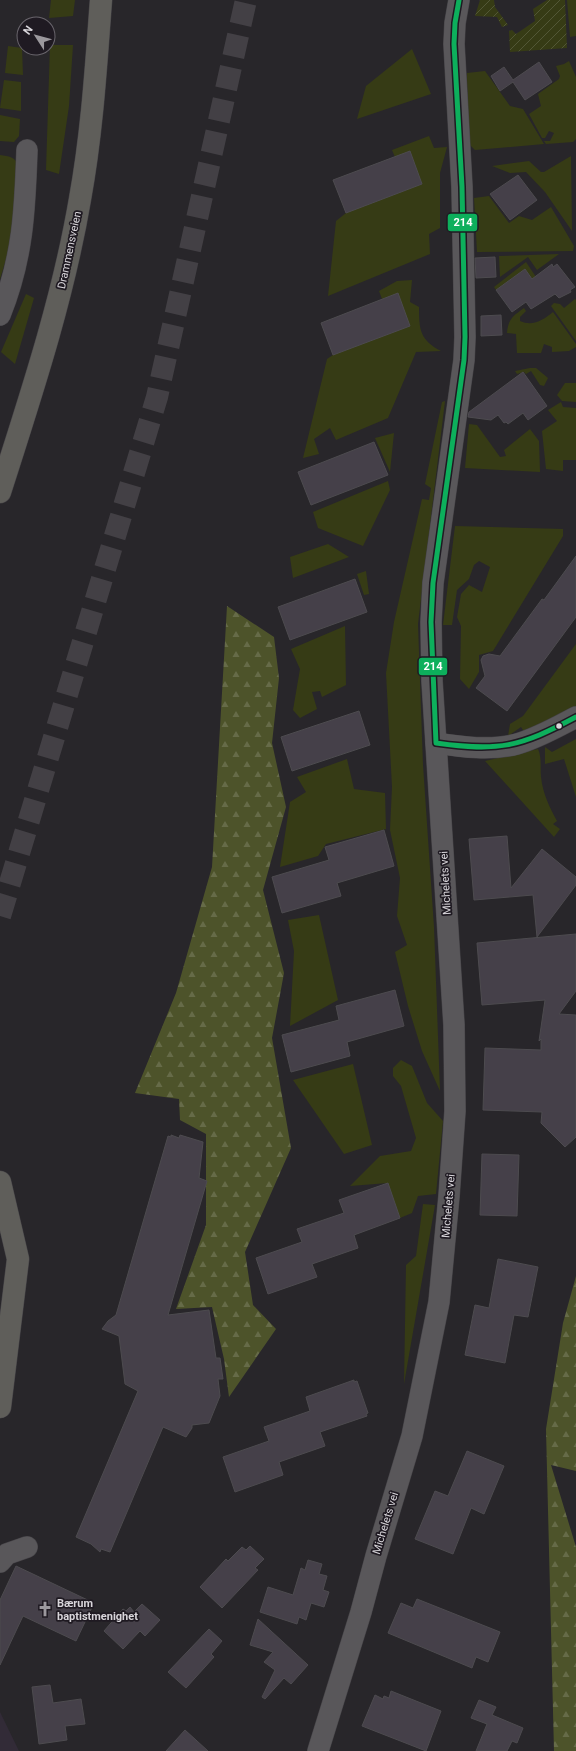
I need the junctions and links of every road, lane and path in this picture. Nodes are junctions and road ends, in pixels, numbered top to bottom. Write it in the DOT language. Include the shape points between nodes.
graph roads {
  1 [pos="101,0"];
  2 [pos="459,0"];
  3 [pos="27,150"];
  4 [pos="0,314"];
  5 [pos="0,492"];
  6 [pos="576,717"];
  7 [pos="436,744"];
  8 [pos="0,1182"];
  9 [pos="0,1407"];
  10 [pos="27,1547"];
  11 [pos="0,1562"];
  12 [pos="318,1751"];
  1 -- 5 [label="highway, Drammensveien" via="90,135 72,242 50,335"];
  2 -- 7 [label="street, Michelets vei" via="454,44 462,187 465,337 433,583 431,622"];
  3 -- 4 [label="street" via="21,247 9,292"];
  6 -- 7 [label="street" via="539,736 515,744 463,747"];
  7 -- 12 [label="street, Michelets vei" via="454,1021 455,1096 439,1302 412,1436"];
  8 -- 9 [label="highway" via="18,1259"];
  10 -- 11 [label="street" via="7,1554"];
}
